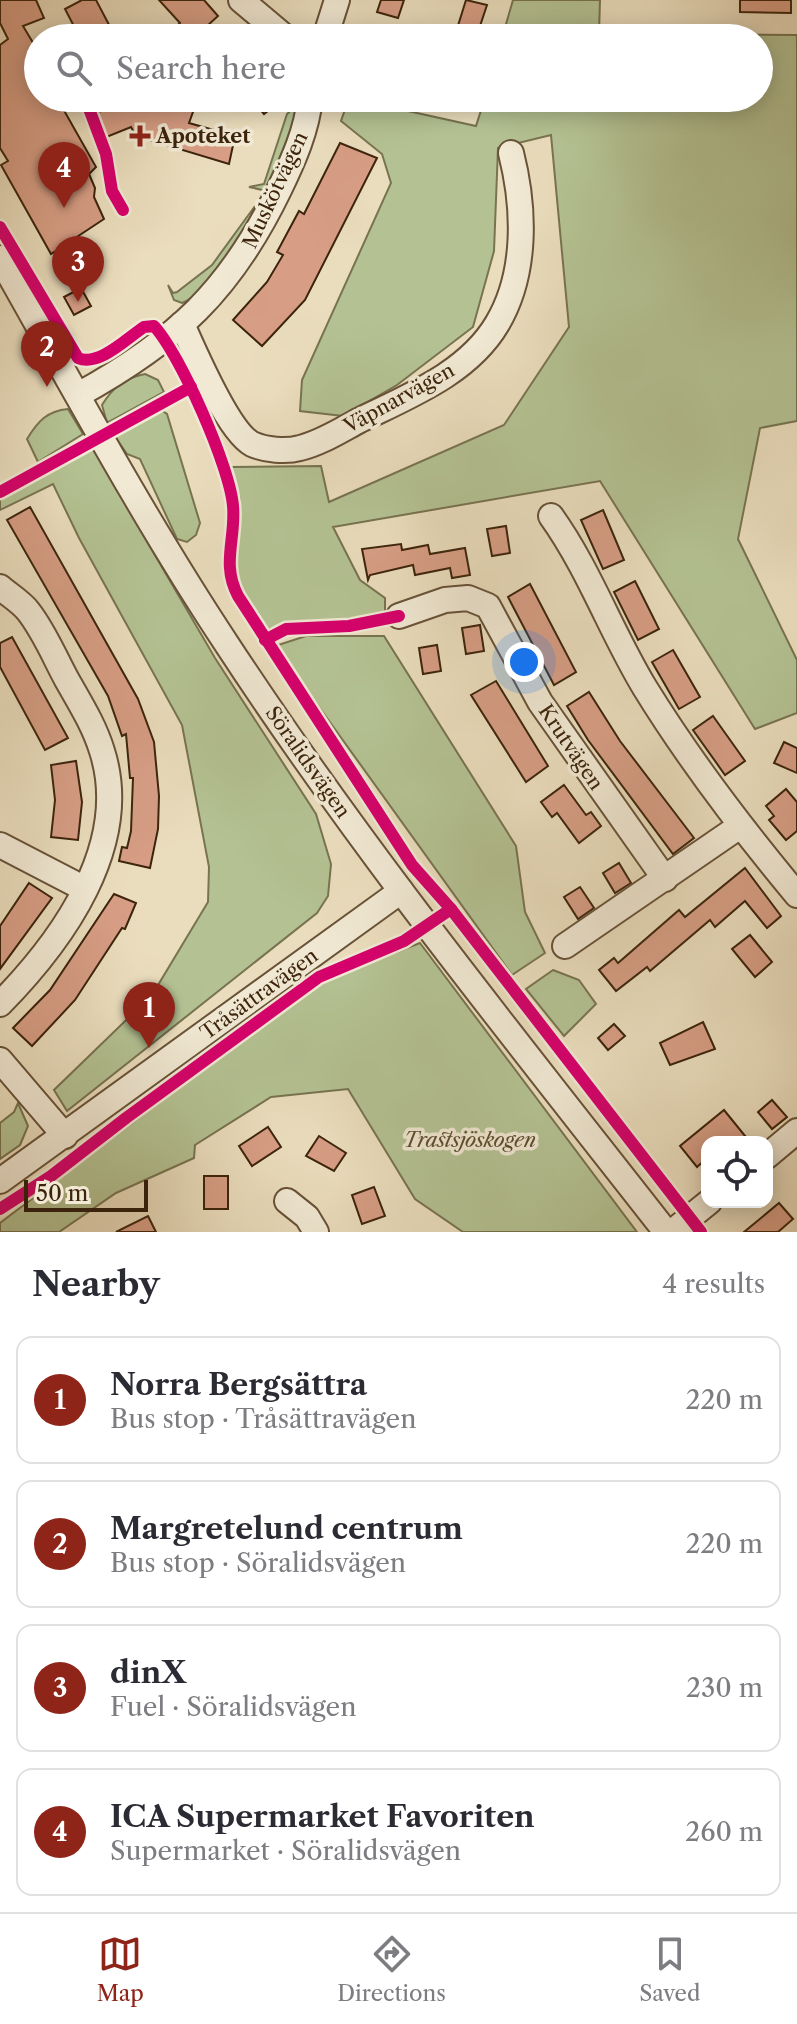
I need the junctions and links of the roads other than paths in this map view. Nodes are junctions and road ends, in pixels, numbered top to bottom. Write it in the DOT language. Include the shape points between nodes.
graph roads {
  1 [pos="241,0"];
  2 [pos="337,0"];
  3 [pos="269,24"];
  4 [pos="329,24"];
  5 [pos="306,112"];
  6 [pos="511,153"];
  7 [pos="3,270"];
  8 [pos="182,324"];
  9 [pos="78,395"];
  10 [pos="551,516"];
  11 [pos="0,587"];
  12 [pos="399,616"];
  13 [pos="740,826"];
  14 [pos="0,845"];
  15 [pos="665,879"];
  16 [pos="793,883"];
  17 [pos="83,888"];
  18 [pos="401,891"];
  19 [pos="565,946"];
  20 [pos="0,1004"];
  21 [pos="0,1060"];
  22 [pos="797,1131"];
  23 [pos="65,1136"];
  24 [pos="773,1151"];
  25 [pos="0,1181"];
  26 [pos="287,1201"];
  27 [pos="701,1208"];
  28 [pos="316,1232"];
  29 [pos="669,1232"];
  1 -- 3 [label="street"];
  2 -- 4 [label="street"];
  5 -- 8 [label="street, Muskötvägen" via="296,151 263,225 231,275"];
  6 -- 8 [label="street, Väpnarvägen" via="521,200 521,240 505,308 478,349 403,399 297,449 253,444 240,435"];
  7 -- 9 [label="street, Söralidsvägen"];
  8 -- 9 [label="street, Muskötvägen" via="139,359"];
  9 -- 18 [label="street, Söralidsvägen" via="225,642"];
  10 -- 13 [label="street" via="645,689"];
  11 -- 17 [label="street" via="28,611 102,752 108,785 106,823 98,858"];
  12 -- 15 [label="street, Krutvägen" via="445,600 468,598 488,606 555,724"];
  13 -- 15 [label="street"];
  13 -- 16 [label="street"];
  14 -- 17 [label="street"];
  15 -- 19 [label="street"];
  17 -- 20 [label="street" via="54,941"];
  18 -- 23 [label="street, Tråsättravägen"];
  18 -- 29 [label="street, Söralidsvägen"];
  21 -- 23 [label="street"];
  22 -- 24 [label="street"];
  23 -- 25 [label="street, Tråsättravägen"];
  26 -- 28 [label="street"];
  27 -- 29 [label="street"];
}
